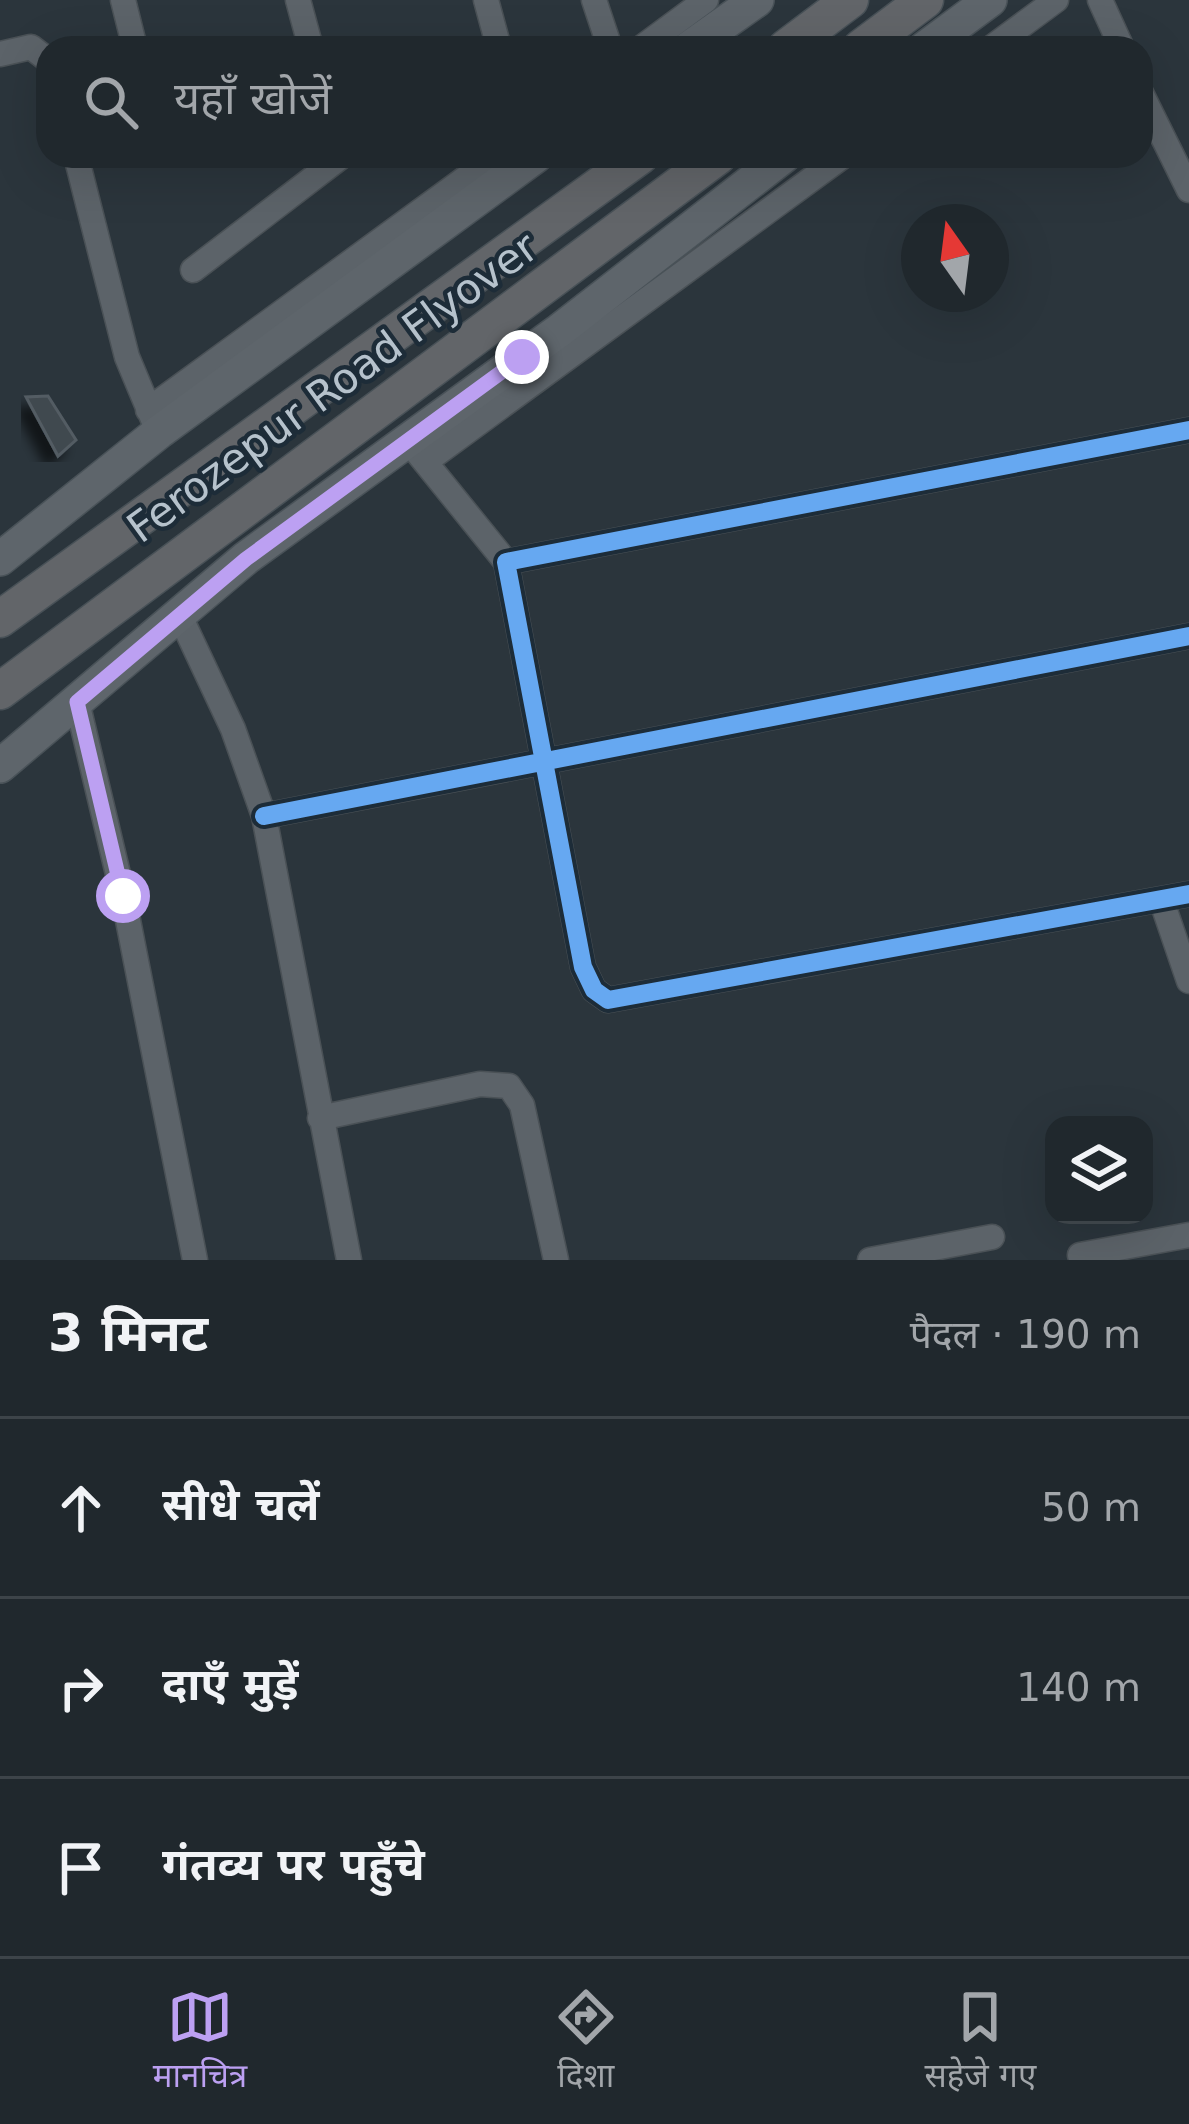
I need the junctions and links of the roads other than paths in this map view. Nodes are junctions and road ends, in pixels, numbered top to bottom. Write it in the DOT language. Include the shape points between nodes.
graph roads {
  1 [pos="123,0"];
  2 [pos="298,0"];
  3 [pos="486,0"];
  4 [pos="594,0"];
  5 [pos="706,0"];
  6 [pos="757,0"];
  7 [pos="850,0"];
  8 [pos="925,0"];
  9 [pos="990,0"];
  10 [pos="1056,0"];
  11 [pos="1100,0"];
  12 [pos="132,36"];
  13 [pos="308,36"];
  14 [pos="496,36"];
  15 [pos="606,36"];
  16 [pos="657,36"];
  17 [pos="706,36"];
  18 [pos="801,36"];
  19 [pos="877,36"];
  20 [pos="942,36"];
  21 [pos="1007,36"];
  22 [pos="1116,36"];
  23 [pos="36,51"];
  24 [pos="0,54"];
  25 [pos="1153,117"];
  26 [pos="85,168"];
  27 [pos="326,168"];
  28 [pos="480,168"];
  29 [pos="518,168"];
  30 [pos="624,168"];
  31 [pos="702,168"];
  32 [pos="769,168"];
  33 [pos="826,168"];
  34 [pos="1189,190"];
  35 [pos="193,270"];
  36 [pos="153,421"];
  37 [pos="1189,430"];
  38 [pos="415,450"];
  39 [pos="0,559"];
  40 [pos="506,562"];
  41 [pos="179,614"];
  42 [pos="0,620"];
  43 [pos="1189,636"];
  44 [pos="0,691"];
  45 [pos="77,702"];
  46 [pos="547,762"];
  47 [pos="0,766"];
  48 [pos="264,816"];
  49 [pos="1189,894"];
  50 [pos="1161,899"];
  51 [pos="1189,981"];
  52 [pos="320,1118"];
  53 [pos="1189,1235"];
  54 [pos="992,1237"];
  55 [pos="1080,1255"];
  56 [pos="195,1260"];
  57 [pos="349,1260"];
  58 [pos="556,1260"];
  59 [pos="870,1260"];
  1 -- 12 [label="street"];
  2 -- 13 [label="street"];
  3 -- 14 [label="street"];
  4 -- 15 [label="street"];
  5 -- 16 [label="street"];
  6 -- 17 [label="main road"];
  7 -- 18 [label="highway"];
  8 -- 19 [label="highway"];
  9 -- 20 [label="main road"];
  10 -- 21 [label="street"];
  11 -- 22 [label="street"];
  23 -- 24 [label="street"];
  25 -- 34 [label="street"];
  26 -- 36 [label="street" via="127,357"];
  27 -- 35 [label="street"];
  28 -- 36 [label="street"];
  29 -- 36 [label="main road"];
  30 -- 42 [label="highway, Ferozepur Road Flyover"];
  31 -- 44 [label="highway, Ferozepur Road Flyover"];
  32 -- 38 [label="main road"];
  33 -- 38 [label="street"];
  36 -- 39 [label="main road"];
  37 -- 40 [label="street"];
  38 -- 40 [label="street"];
  38 -- 41 [label="main road"];
  40 -- 46 [label="street"];
  41 -- 45 [label="main road"];
  41 -- 48 [label="street"];
  43 -- 46 [label="street"];
  45 -- 47 [label="main road"];
  45 -- 56 [label="street"];
  46 -- 48 [label="street"];
  46 -- 50 [label="street" via="583,967 608,1000"];
  48 -- 52 [label="street"];
  49 -- 50 [label="street"];
  50 -- 51 [label="street"];
  52 -- 57 [label="street"];
  52 -- 58 [label="street" via="480,1084 508,1086 522,1106"];
  53 -- 55 [label="street"];
  54 -- 59 [label="street"];
}
